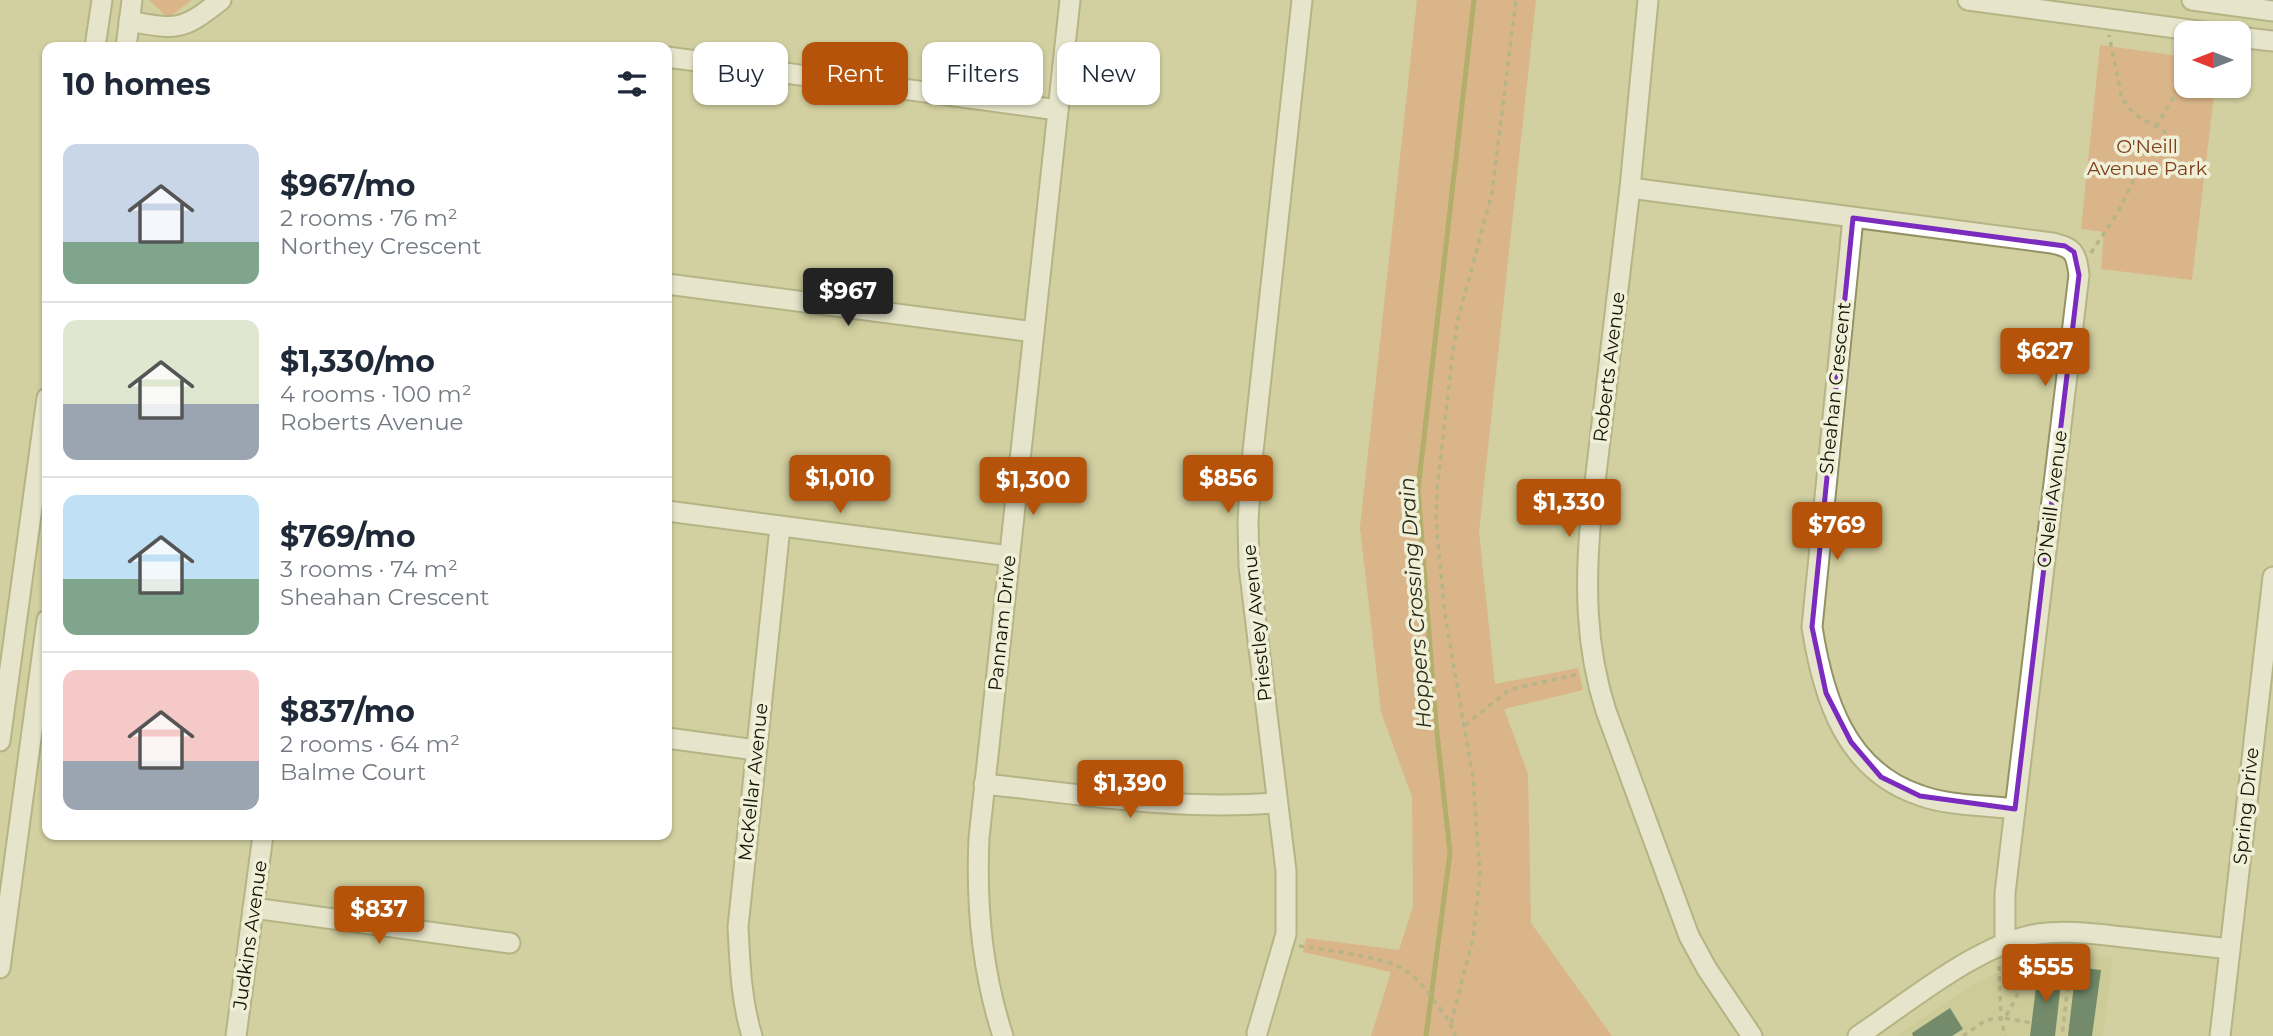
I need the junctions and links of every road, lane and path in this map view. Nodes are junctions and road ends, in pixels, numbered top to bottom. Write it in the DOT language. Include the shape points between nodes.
graph roads {
  1 [pos="102,0"];
  2 [pos="132,0"];
  3 [pos="221,0"];
  4 [pos="1069,0"];
  5 [pos="1302,0"];
  6 [pos="1517,0"];
  7 [pos="1648,0"];
  8 [pos="1968,0"];
  9 [pos="2192,0"];
  10 [pos="2273,11"];
  11 [pos="2106,19"];
  12 [pos="129,21"];
  13 [pos="2174,28"];
  14 [pos="2251,38"];
  15 [pos="2273,41"];
  16 [pos="96,42"];
  17 [pos="127,42"];
  18 [pos="672,58"];
  19 [pos="2174,96"];
  20 [pos="1058,110"];
  21 [pos="2156,127"];
  22 [pos="1630,188"];
  23 [pos="1853,218"];
  24 [pos="2078,268"];
  25 [pos="672,285"];
  26 [pos="1034,332"];
  27 [pos="42,434"];
  28 [pos="672,512"];
  29 [pos="780,527"];
  30 [pos="1009,556"];
  31 [pos="2273,577"];
  32 [pos="42,657"];
  33 [pos="1580,673"];
  34 [pos="2265,715"];
  35 [pos="1465,725"];
  36 [pos="672,739"];
  37 [pos="0,741"];
  38 [pos="756,750"];
  39 [pos="984,784"];
  40 [pos="1276,803"];
  41 [pos="2015,809"];
  42 [pos="262,840"];
  43 [pos="253,908"];
  44 [pos="510,943"];
  45 [pos="2006,943"];
  46 [pos="1299,946"];
  47 [pos="2230,949"];
  48 [pos="1,956"];
  49 [pos="1998,966"];
  50 [pos="2003,1018"];
  51 [pos="1451,1023"];
  52 [pos="2032,1023"];
  53 [pos="1257,1033"];
  54 [pos="236,1036"];
  55 [pos="752,1036"];
  56 [pos="1003,1036"];
  57 [pos="1455,1036"];
  58 [pos="1752,1036"];
  59 [pos="1858,1036"];
  60 [pos="1963,1036"];
  61 [pos="2005,1036"];
  62 [pos="2062,1036"];
  63 [pos="2220,1036"];
  1 -- 16 [label="street"];
  2 -- 12 [label="street"];
  3 -- 12 [label="street" via="181,27"];
  4 -- 20 [label="street, Pannam Drive"];
  5 -- 40 [label="street, Priestley Avenue" via="1248,522"];
  6 -- 35 [label="path" via="1492,193 1458,320 1437,490 1445,615"];
  7 -- 22 [label="street, Roberts Avenue"];
  8 -- 11 [label="street"];
  9 -- 10 [label="street"];
  11 -- 13 [label="street"];
  11 -- 21 [label="path" via="2122,99 2134,114"];
  12 -- 17 [label="street"];
  14 -- 15 [label="street"];
  18 -- 20 [label="street"];
  19 -- 21 [label="path"];
  20 -- 26 [label="street, Pannam Drive"];
  21 -- 24 [label="path" via="2165,132 2169,143 2164,163 2133,181 2118,212"];
  22 -- 23 [label="street"];
  22 -- 58 [label="street, Roberts Avenue" via="1588,554 1591,651 1598,688 1689,936"];
  23 -- 24 [label="street" via="2052,243 2074,252"];
  23 -- 41 [label="street, Sheahan Crescent" via="1812,627 1826,693 1851,742 1881,777 1920,796"];
  24 -- 41 [label="street, O'Neill Avenue"];
  25 -- 26 [label="street"];
  26 -- 30 [label="street, Pannam Drive"];
  27 -- 37 [label="street"];
  28 -- 29 [label="street"];
  29 -- 30 [label="street"];
  29 -- 38 [label="street, McKellar Avenue"];
  30 -- 39 [label="street, Pannam Drive"];
  31 -- 34 [label="street, Spring Drive"];
  32 -- 48 [label="street"];
  33 -- 35 [label="path" via="1509,690"];
  34 -- 47 [label="street, Spring Drive"];
  35 -- 51 [label="path" via="1480,875 1473,939"];
  36 -- 38 [label="street"];
  38 -- 55 [label="street, McKellar Avenue" via="738,927 745,1014"];
  39 -- 40 [label="street" via="1185,806"];
  39 -- 56 [label="street, Pannam Drive" via="978,870 982,944"];
  40 -- 53 [label="street, Priestley Avenue" via="1286,871 1286,934"];
  41 -- 45 [label="street, O'Neill Avenue" via="2005,892"];
  42 -- 43 [label="street, Judkins Avenue"];
  43 -- 44 [label="street"];
  43 -- 54 [label="street, Judkins Avenue"];
  45 -- 47 [label="street" via="2056,932"];
  45 -- 59 [label="street" via="1959,968"];
  46 -- 51 [label="path" via="1400,967 1422,985"];
  47 -- 63 [label="street, Spring Drive"];
  49 -- 50 [label="path"];
  50 -- 52 [label="path"];
  50 -- 60 [label="path" via="1986,1020"];
  50 -- 61 [label="path"];
  50 -- 62 [label="path" via="2034,967 2070,969"];
  51 -- 57 [label="path"];
}
